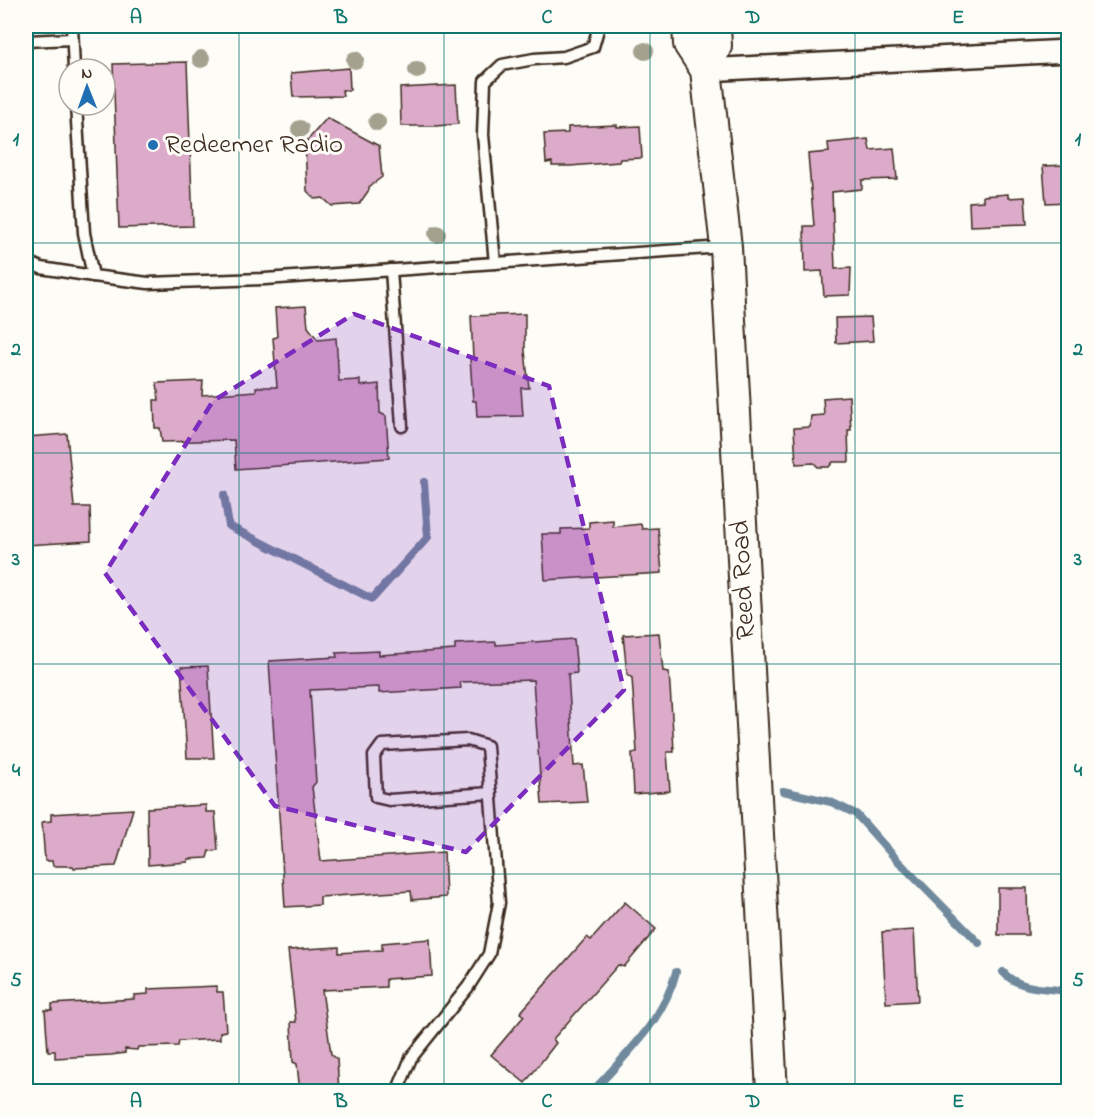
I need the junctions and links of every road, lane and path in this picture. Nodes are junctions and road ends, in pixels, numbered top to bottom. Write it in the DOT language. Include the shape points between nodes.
graph roads {
  1 [pos="72,26"];
  2 [pos="599,26"];
  3 [pos="688,26"];
  4 [pos="715,26"];
  5 [pos="72,39"];
  6 [pos="26,41"];
  7 [pos="1068,51"];
  8 [pos="73,57"];
  9 [pos="706,70"];
  10 [pos="77,117"];
  11 [pos="726,247"];
  12 [pos="26,261"];
  13 [pos="495,264"];
  14 [pos="391,270"];
  15 [pos="93,276"];
  16 [pos="402,426"];
  17 [pos="490,793"];
  18 [pos="397,1092"];
  19 [pos="772,1092"];
  1 -- 5 [label="lane"];
  2 -- 13 [label="lane" via="593,47 564,57 502,65 485,81 483,135"];
  3 -- 9 [label="main road, Reed Road" via="689,44"];
  4 -- 9 [label="main road, Reed Road" via="716,45"];
  5 -- 6 [label="lane"];
  5 -- 8 [label="lane"];
  7 -- 9 [label="street"];
  9 -- 11 [label="main road, Reed Road"];
  10 -- 15 [label="lane" via="84,233"];
  11 -- 13 [label="lane"];
  11 -- 19 [label="main road, Reed Road"];
  12 -- 15 [label="lane" via="41,268"];
  13 -- 14 [label="lane"];
  14 -- 15 [label="lane" via="148,283"];
  14 -- 16 [label="lane"];
  17 -- 17 [label="lane" via="487,746 468,740 382,745 374,756 376,797 389,800"];
  17 -- 18 [label="lane" via="499,903 489,954 411,1058"];
}
